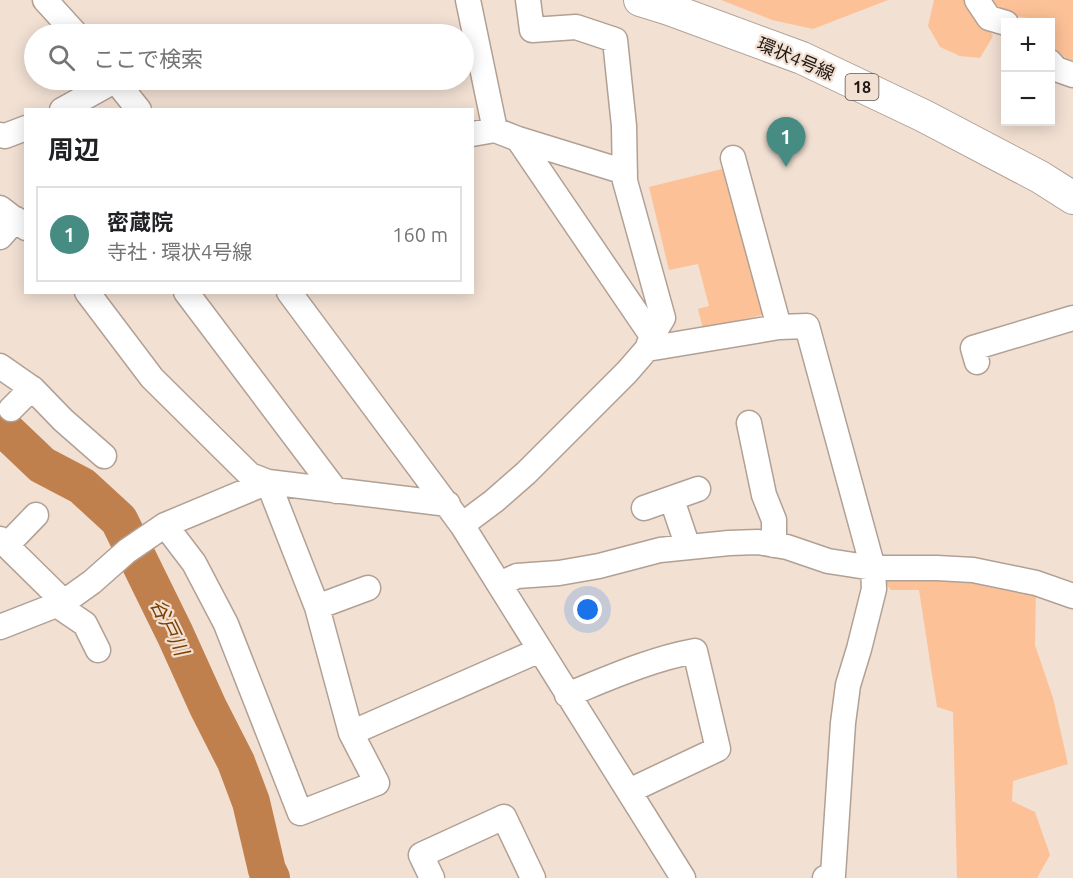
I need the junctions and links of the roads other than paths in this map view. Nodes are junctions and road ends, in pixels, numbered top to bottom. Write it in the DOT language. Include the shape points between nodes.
graph roads {
  1 [pos="45,0"];
  2 [pos="528,0"];
  3 [pos="640,0"];
  4 [pos="976,0"];
  5 [pos="469,2"];
  6 [pos="1001,22"];
  7 [pos="66,24"];
  8 [pos="472,24"];
  9 [pos="474,45"];
  10 [pos="1055,68"];
  11 [pos="1073,75"];
  12 [pos="97,90"];
  13 [pos="123,90"];
  14 [pos="66,108"];
  15 [pos="137,108"];
  16 [pos="24,129"];
  17 [pos="484,132"];
  18 [pos="0,135"];
  19 [pos="518,139"];
  20 [pos="733,158"];
  21 [pos="625,172"];
  22 [pos="1073,198"];
  23 [pos="18,222"];
  24 [pos="0,237"];
  25 [pos="89,294"];
  26 [pos="186,294"];
  27 [pos="290,294"];
  28 [pos="1073,318"];
  29 [pos="778,327"];
  30 [pos="650,343"];
  31 [pos="977,362"];
  32 [pos="0,366"];
  33 [pos="32,388"];
  34 [pos="11,409"];
  35 [pos="749,423"];
  36 [pos="104,456"];
  37 [pos="268,482"];
  38 [pos="698,489"];
  39 [pos="336,491"];
  40 [pos="672,500"];
  41 [pos="448,504"];
  42 [pos="644,508"];
  43 [pos="36,515"];
  44 [pos="165,525"];
  45 [pos="462,525"];
  46 [pos="3,542"];
  47 [pos="774,545"];
  48 [pos="688,547"];
  49 [pos="873,568"];
  50 [pos="500,584"];
  51 [pos="368,588"];
  52 [pos="1073,596"];
  53 [pos="60,604"];
  54 [pos="317,607"];
  55 [pos="0,627"];
  56 [pos="98,650"];
  57 [pos="540,650"];
  58 [pos="567,695"];
  59 [pos="351,733"];
  60 [pos="629,791"];
  61 [pos="432,878"];
  62 [pos="533,878"];
  63 [pos="683,878"];
  64 [pos="825,878"];
  1 -- 7 [label="street"];
  2 -- 21 [label="street" via="532,30 576,27 615,40"];
  3 -- 22 [label="main road, 環状4号線 / 18" via="802,58 924,116"];
  4 -- 6 [label="street" via="989,18"];
  5 -- 8 [label="street"];
  9 -- 17 [label="street"];
  10 -- 11 [label="street"];
  12 -- 14 [label="street"];
  13 -- 15 [label="street"];
  16 -- 18 [label="street"];
  17 -- 19 [label="street"];
  19 -- 21 [label="street"];
  19 -- 30 [label="street"];
  20 -- 29 [label="street"];
  21 -- 30 [label="street" via="663,318"];
  23 -- 24 [label="street"];
  25 -- 37 [label="street" via="152,378 250,475"];
  26 -- 39 [label="street"];
  27 -- 41 [label="street"];
  28 -- 31 [label="street" via="973,348"];
  29 -- 30 [label="street"];
  29 -- 49 [label="street" via="807,326"];
  30 -- 45 [label="street" via="627,372 526,473"];
  32 -- 33 [label="street"];
  33 -- 34 [label="street"];
  33 -- 36 [label="street"];
  35 -- 47 [label="street" via="764,495 774,520"];
  37 -- 39 [label="street"];
  37 -- 44 [label="street"];
  37 -- 54 [label="street"];
  38 -- 40 [label="street"];
  39 -- 41 [label="street"];
  40 -- 42 [label="street"];
  40 -- 48 [label="street"];
  41 -- 45 [label="street"];
  43 -- 46 [label="street"];
  44 -- 53 [label="street"];
  44 -- 59 [label="street" via="194,563 226,624 300,813 377,783"];
  45 -- 50 [label="street"];
  46 -- 53 [label="street"];
  47 -- 48 [label="street" via="758,542"];
  47 -- 49 [label="street" via="828,561"];
  48 -- 50 [label="street" via="559,573 517,576"];
  49 -- 52 [label="street" via="973,570"];
  49 -- 64 [label="street" via="874,589 848,685 843,723 834,875"];
  50 -- 57 [label="street"];
  51 -- 54 [label="street"];
  53 -- 55 [label="street"];
  53 -- 56 [label="street" via="85,624"];
  54 -- 59 [label="street"];
  57 -- 58 [label="street"];
  57 -- 59 [label="street"];
  58 -- 60 [label="street"];
  58 -- 60 [label="street" via="674,654 695,651 718,748"];
  60 -- 63 [label="street"];
  61 -- 62 [label="street" via="421,855 504,817"];
}
